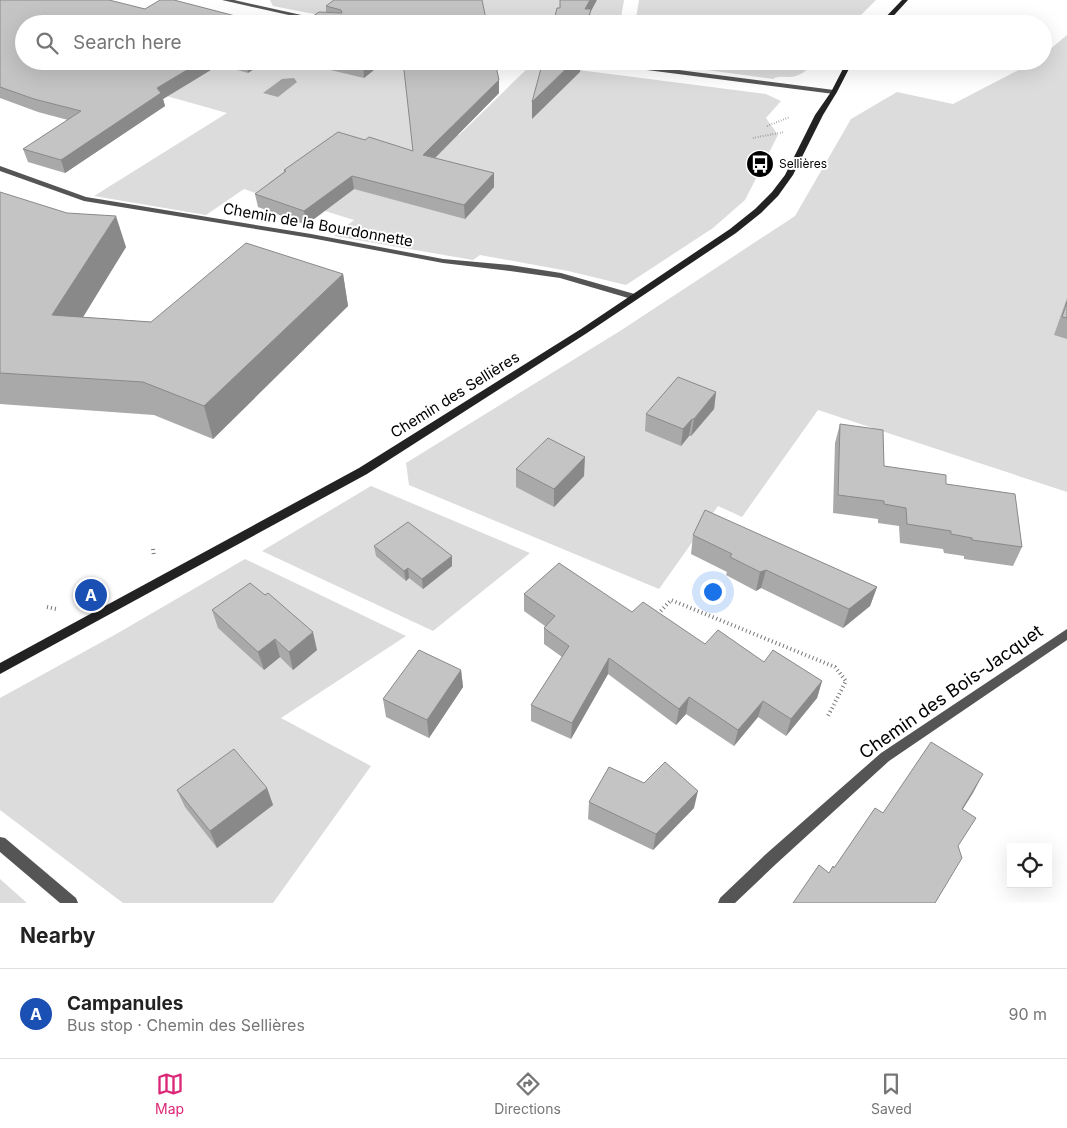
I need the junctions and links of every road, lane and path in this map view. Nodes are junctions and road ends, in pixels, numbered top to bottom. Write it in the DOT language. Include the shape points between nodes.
graph roads {
  1 [pos="225,0"];
  2 [pos="905,0"];
  3 [pos="296,15"];
  4 [pos="891,15"];
  5 [pos="662,70"];
  6 [pos="845,70"];
  7 [pos="834,92"];
  8 [pos="0,168"];
  9 [pos="635,297"];
  10 [pos="658,614"];
  11 [pos="1067,634"];
  12 [pos="0,669"];
  13 [pos="827,718"];
  14 [pos="0,843"];
  15 [pos="71,903"];
  16 [pos="724,903"];
  1 -- 3 [label="street"];
  2 -- 4 [label="street"];
  5 -- 7 [label="street"];
  6 -- 7 [label="street, Chemin des Sellières"];
  7 -- 9 [label="street, Chemin des Sellières" via="775,194 733,231"];
  8 -- 9 [label="street, Chemin de la Bourdonnette" via="84,199 443,261 561,276"];
  9 -- 12 [label="street, Chemin des Sellières" via="363,471"];
  10 -- 13 [label="path" via="671,600 835,667 846,682"];
  11 -- 16 [label="street, Chemin des Bois-Jacquet" via="885,757"];
  14 -- 15 [label="street"];
}
